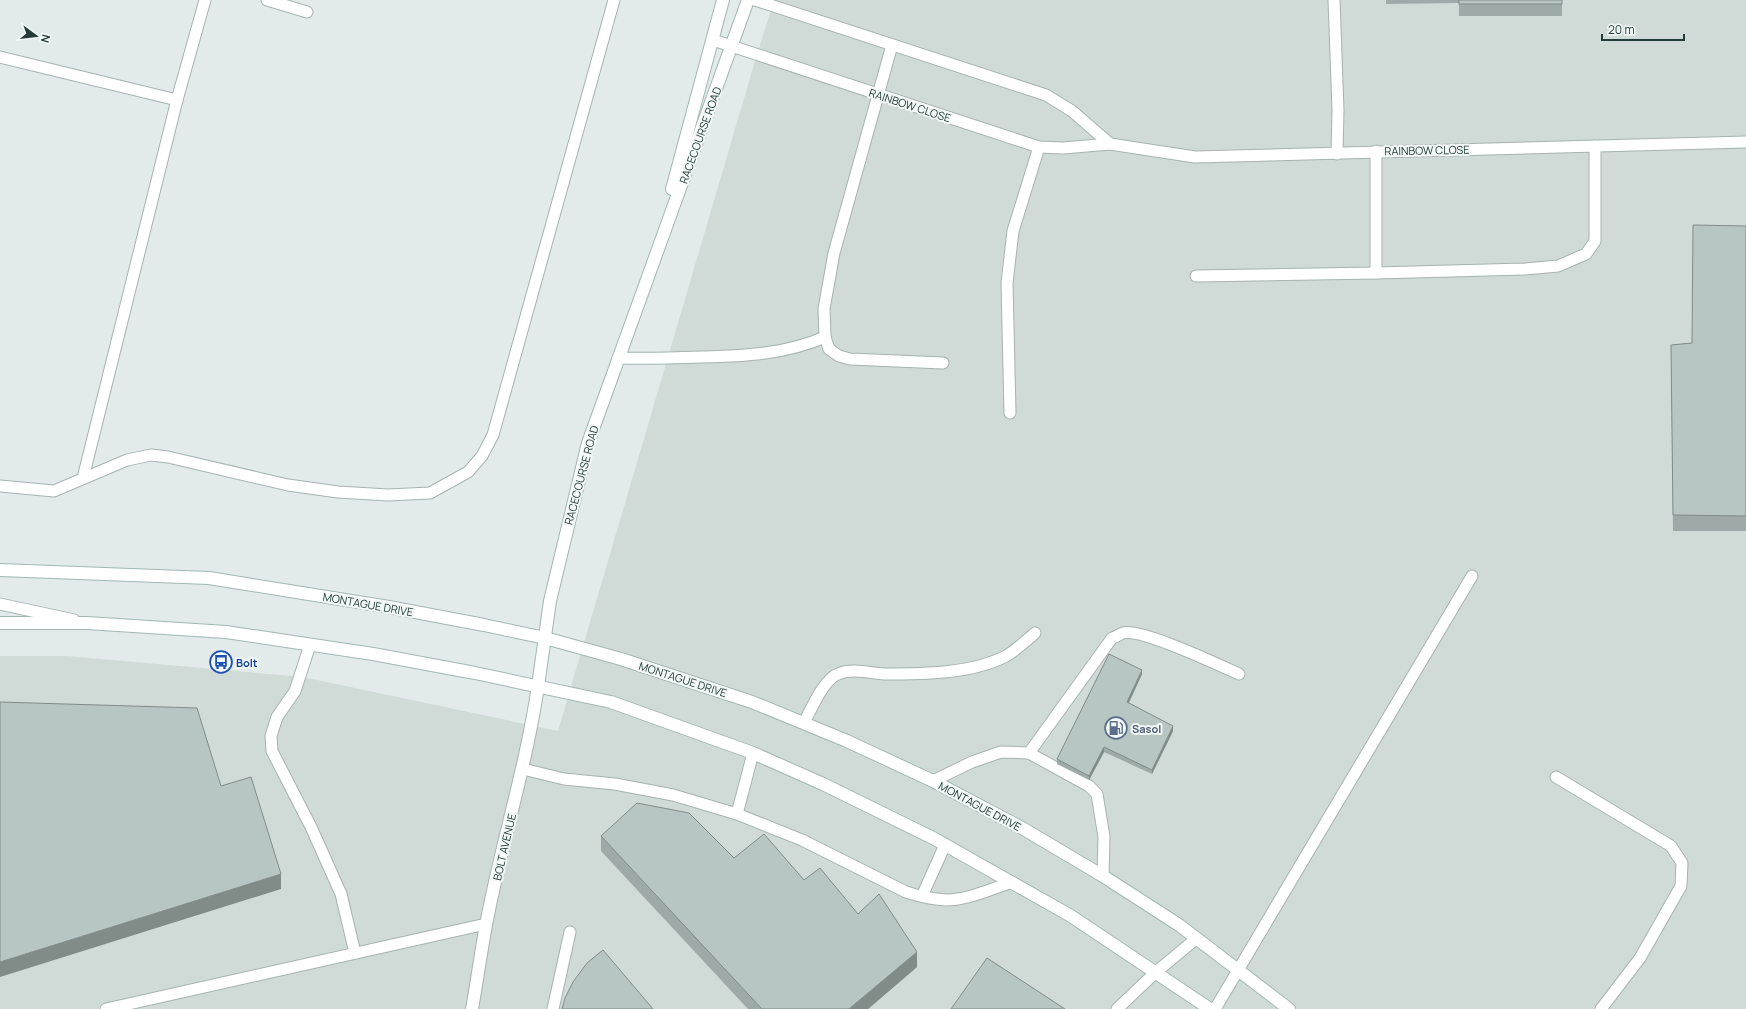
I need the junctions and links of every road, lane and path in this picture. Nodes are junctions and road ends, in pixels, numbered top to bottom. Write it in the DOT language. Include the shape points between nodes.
graph roads {
  1 [pos="205,0"];
  2 [pos="266,0"];
  3 [pos="614,0"];
  4 [pos="723,0"];
  5 [pos="748,0"];
  6 [pos="755,0"];
  7 [pos="1334,0"];
  8 [pos="307,12"];
  9 [pos="714,40"];
  10 [pos="892,45"];
  11 [pos="733,46"];
  12 [pos="0,57"];
  13 [pos="877,94"];
  14 [pos="177,100"];
  15 [pos="1746,142"];
  16 [pos="1110,144"];
  17 [pos="1595,146"];
  18 [pos="1039,147"];
  19 [pos="1376,151"];
  20 [pos="1337,154"];
  21 [pos="650,270"];
  22 [pos="1376,273"];
  23 [pos="1196,276"];
  24 [pos="825,337"];
  25 [pos="618,358"];
  26 [pos="943,363"];
  27 [pos="1010,413"];
  28 [pos="83,478"];
  29 [pos="0,486"];
  30 [pos="0,570"];
  31 [pos="1472,576"];
  32 [pos="0,604"];
  33 [pos="0,622"];
  34 [pos="87,623"];
  35 [pos="1035,634"];
  36 [pos="545,638"];
  37 [pos="310,645"];
  38 [pos="1239,674"];
  39 [pos="538,686"];
  40 [pos="804,723"];
  41 [pos="1029,752"];
  42 [pos="753,753"];
  43 [pos="522,768"];
  44 [pos="1556,777"];
  45 [pos="933,781"];
  46 [pos="737,814"];
  47 [pos="945,845"];
  48 [pos="1103,876"];
  49 [pos="1012,882"];
  50 [pos="922,896"];
  51 [pos="486,924"];
  52 [pos="570,932"];
  53 [pos="1197,938"];
  54 [pos="355,953"];
  55 [pos="1239,971"];
  56 [pos="1156,972"];
  57 [pos="106,1009"];
  58 [pos="472,1009"];
  59 [pos="552,1009"];
  60 [pos="1117,1009"];
  61 [pos="1210,1009"];
  62 [pos="1215,1009"];
  63 [pos="1289,1009"];
  64 [pos="1601,1009"];
  1 -- 14 [label="lane"];
  2 -- 8 [label="lane"];
  3 -- 28 [label="lane" via="493,435 482,456 468,472 430,493 388,495 288,485 150,455 128,460"];
  4 -- 9 [label="main road, RACECOURSE ROAD"];
  5 -- 11 [label="main road, RACECOURSE ROAD"];
  6 -- 10 [label="lane"];
  7 -- 20 [label="lane"];
  9 -- 11 [label="lane, RAINBOW CLOSE"];
  9 -- 21 [label="main road, RACECOURSE ROAD"];
  10 -- 13 [label="lane"];
  10 -- 16 [label="lane" via="1046,95 1072,111"];
  11 -- 13 [label="lane, RAINBOW CLOSE"];
  11 -- 21 [label="main road, RACECOURSE ROAD"];
  12 -- 14 [label="lane"];
  13 -- 18 [label="lane, RAINBOW CLOSE"];
  13 -- 24 [label="lane" via="834,253 824,309"];
  14 -- 28 [label="lane"];
  15 -- 17 [label="lane, RAINBOW CLOSE"];
  16 -- 18 [label="lane, RAINBOW CLOSE" via="1063,148"];
  16 -- 20 [label="lane, RAINBOW CLOSE" via="1195,157"];
  17 -- 19 [label="lane, RAINBOW CLOSE"];
  17 -- 22 [label="lane" via="1595,241 1586,254 1558,266 1525,269"];
  18 -- 27 [label="lane" via="1013,231 1007,282"];
  19 -- 20 [label="lane, RAINBOW CLOSE"];
  19 -- 22 [label="lane"];
  21 -- 25 [label="main road, RACECOURSE ROAD"];
  22 -- 23 [label="lane"];
  24 -- 25 [label="lane" via="806,345 754,355"];
  24 -- 26 [label="lane" via="829,349 839,356 850,359"];
  25 -- 36 [label="main road, RACECOURSE ROAD" via="588,443 550,601"];
  28 -- 29 [label="lane" via="54,491"];
  30 -- 36 [label="main road, MONTAGUE DRIVE" via="209,578 389,607"];
  31 -- 55 [label="lane"];
  32 -- 34 [label="lane"];
  33 -- 34 [label="main road"];
  34 -- 37 [label="main road" via="226,632"];
  35 -- 40 [label="lane" via="1007,656 977,668 883,674 848,671 837,674 826,684"];
  36 -- 39 [label="main road, RACECOURSE ROAD"];
  36 -- 40 [label="main road, MONTAGUE DRIVE" via="621,659 752,702"];
  37 -- 39 [label="main road" via="373,654"];
  37 -- 54 [label="lane" via="295,691 277,716 271,736 272,751 311,827 341,894"];
  38 -- 41 [label="lane" via="1158,640 1124,632 1112,638"];
  39 -- 42 [label="main road" via="611,702"];
  39 -- 43 [label="main road, BOLT AVENUE"];
  40 -- 45 [label="main road, MONTAGUE DRIVE"];
  41 -- 45 [label="lane" via="1002,752 972,762"];
  41 -- 48 [label="lane" via="1089,786 1097,794 1104,837"];
  42 -- 46 [label="lane"];
  42 -- 47 [label="main road" via="823,784"];
  43 -- 46 [label="lane" via="564,779 615,784 673,795"];
  43 -- 51 [label="main road, BOLT AVENUE"];
  44 -- 64 [label="lane" via="1671,846 1682,863 1681,886 1640,958"];
  45 -- 48 [label="main road, MONTAGUE DRIVE" via="1022,828"];
  46 -- 50 [label="lane" via="802,840 906,892"];
  47 -- 49 [label="main road"];
  47 -- 50 [label="lane"];
  48 -- 53 [label="main road, MONTAGUE DRIVE"];
  49 -- 50 [label="lane" via="960,898 946,900"];
  49 -- 56 [label="main road" via="1071,916"];
  51 -- 54 [label="lane"];
  51 -- 58 [label="main road, BOLT AVENUE"];
  52 -- 59 [label="lane"];
  53 -- 55 [label="main road, MONTAGUE DRIVE"];
  53 -- 56 [label="lane"];
  54 -- 57 [label="lane"];
  55 -- 62 [label="lane"];
  55 -- 63 [label="main road, MONTAGUE DRIVE"];
  56 -- 60 [label="lane"];
  56 -- 61 [label="main road"];
}
